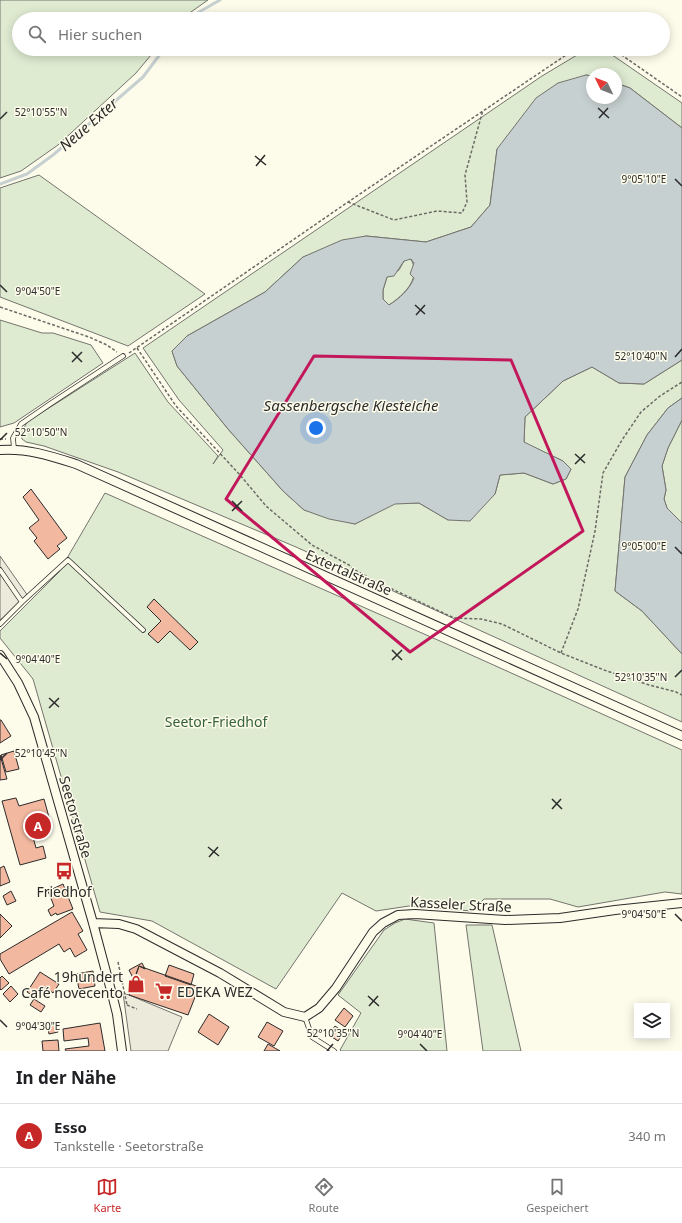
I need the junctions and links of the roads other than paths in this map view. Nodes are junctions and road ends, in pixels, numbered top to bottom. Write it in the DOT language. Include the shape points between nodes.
graph roads {
  1 [pos="123,356"];
  2 [pos="14,449"];
  3 [pos="0,450"];
  4 [pos="0,570"];
  5 [pos="22,602"];
  6 [pos="0,623"];
  7 [pos="143,630"];
  8 [pos="0,655"];
  9 [pos="682,736"];
  10 [pos="682,903"];
  11 [pos="93,923"];
  12 [pos="305,1017"];
  13 [pos="122,1051"];
  14 [pos="334,1051"];
  1 -- 2 [label="lane" via="21,424 13,438"];
  2 -- 3 [label="street, Extertalstraße"];
  2 -- 9 [label="street, Extertalstraße" via="46,454 76,464"];
  4 -- 5 [label="lane"];
  5 -- 6 [label="lane"];
  5 -- 7 [label="lane" via="68,560"];
  8 -- 11 [label="street, Seetorstraße" via="18,683 34,717"];
  10 -- 12 [label="street, Kasseler Straße" via="560,918 505,920 398,915 373,932 336,988 320,1008"];
  11 -- 12 [label="street" via="119,924 136,928 220,973 284,1012"];
  11 -- 13 [label="street, Seetorstraße" via="117,1014"];
  12 -- 14 [label="lane" via="312,1037"];
}
